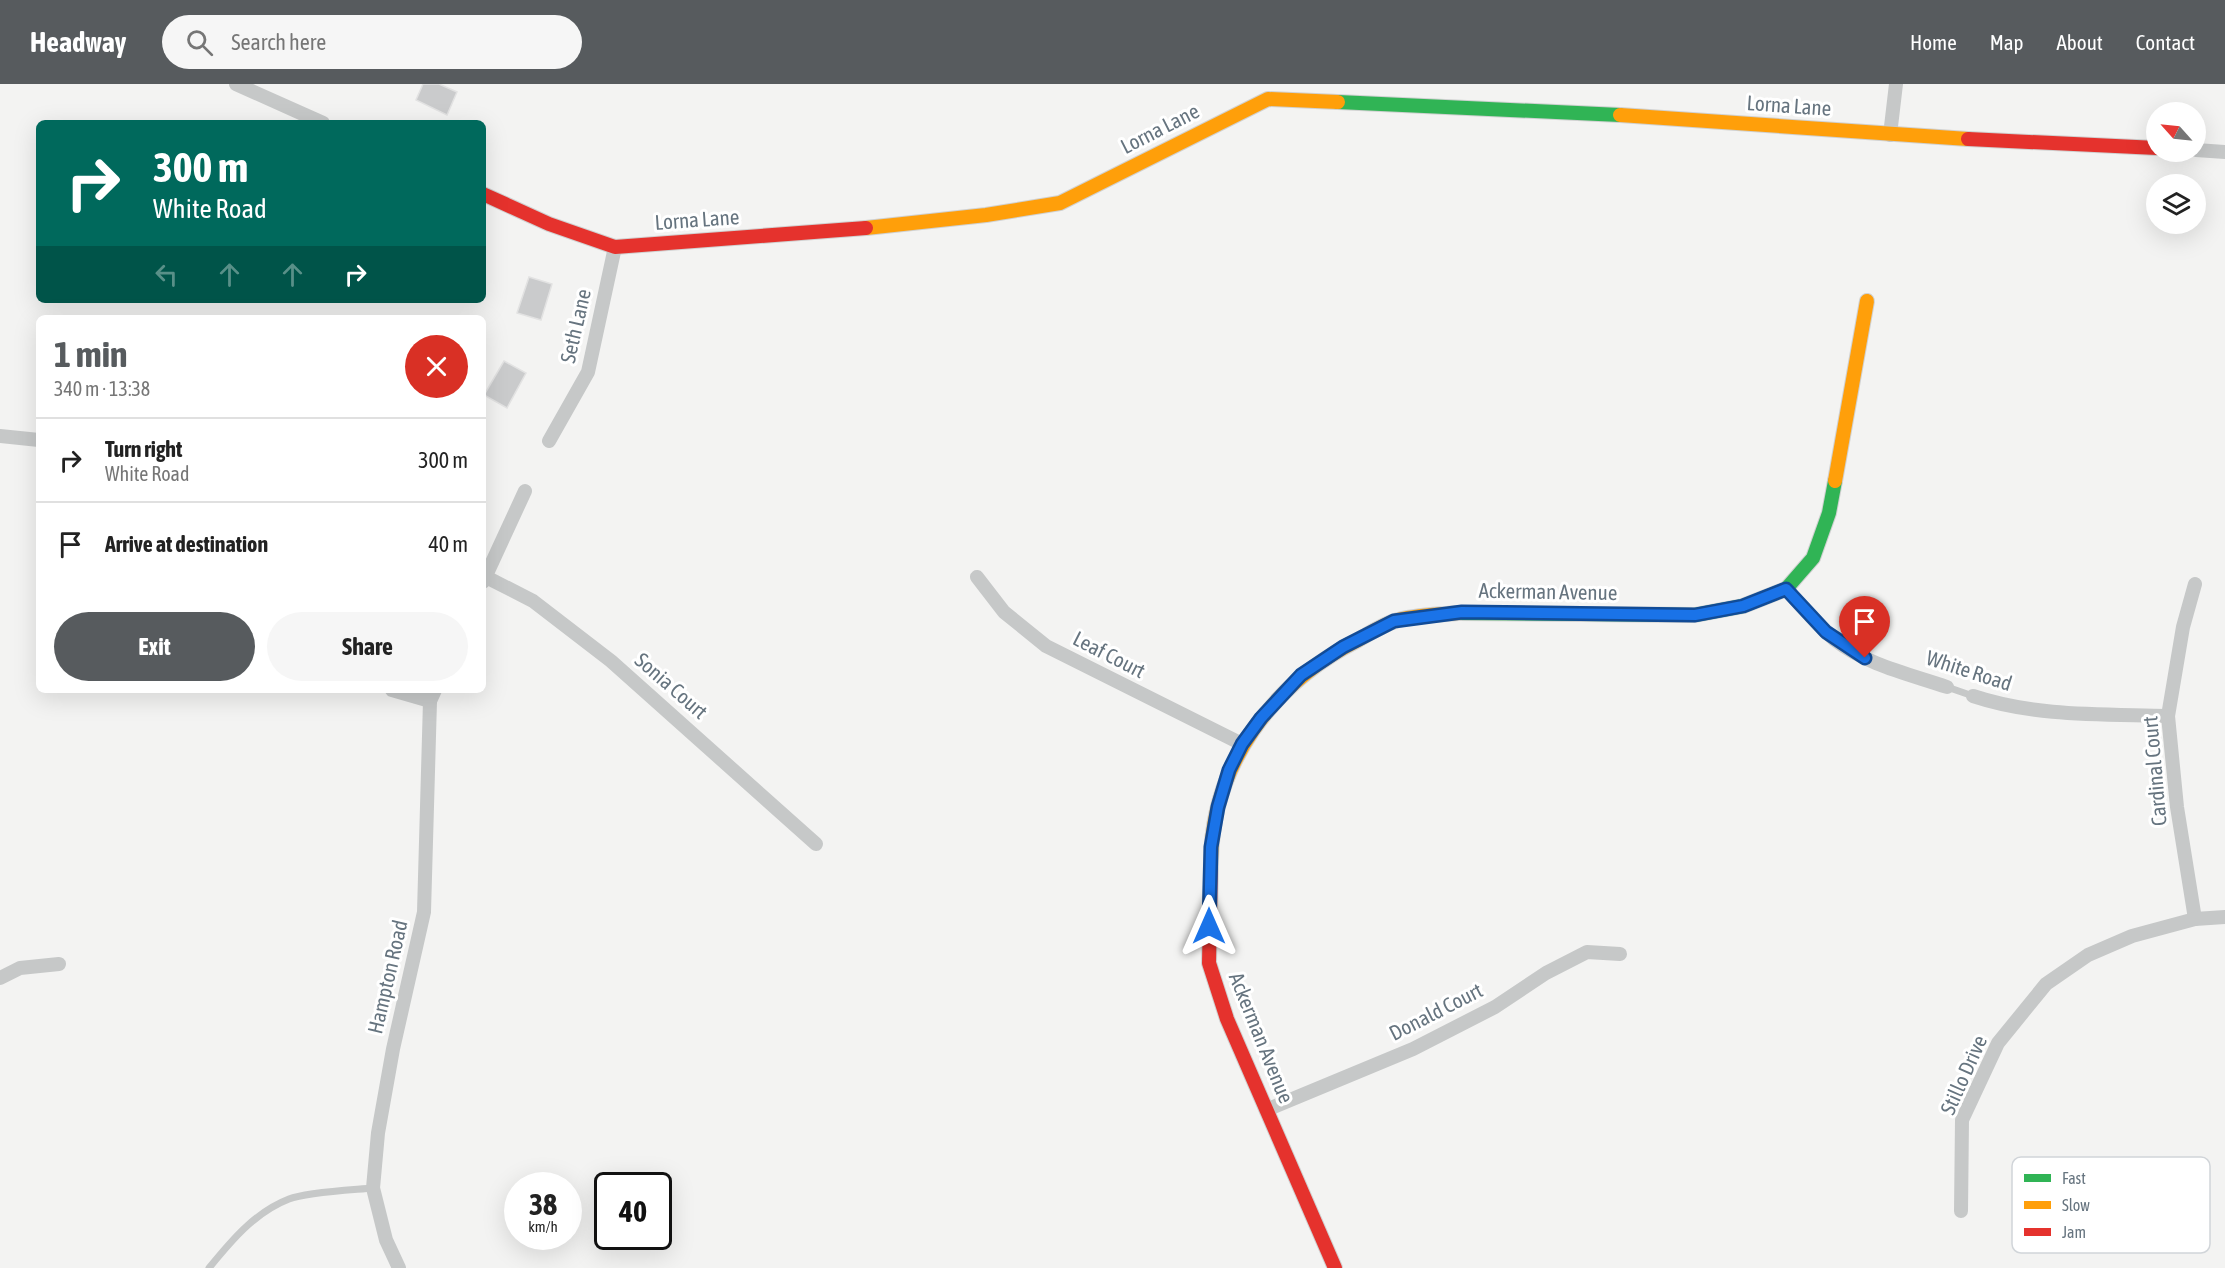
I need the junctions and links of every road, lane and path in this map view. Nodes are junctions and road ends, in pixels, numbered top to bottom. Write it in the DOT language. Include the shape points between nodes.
graph roads {
  1 [pos="236,84"];
  2 [pos="1896,84"];
  3 [pos="316,120"];
  4 [pos="1890,135"];
  5 [pos="2146,147"];
  6 [pos="2206,151"];
  7 [pos="2225,152"];
  8 [pos="486,195"];
  9 [pos="615,247"];
  10 [pos="1867,301"];
  11 [pos="0,436"];
  12 [pos="36,440"];
  13 [pos="549,441"];
  14 [pos="525,491"];
  15 [pos="486,575"];
  16 [pos="977,577"];
  17 [pos="486,580"];
  18 [pos="2195,584"];
  19 [pos="1786,589"];
  20 [pos="1947,687"];
  21 [pos="412,693"];
  22 [pos="432,696"];
  23 [pos="1973,696"];
  24 [pos="2168,716"];
  25 [pos="1242,744"];
  26 [pos="816,844"];
  27 [pos="2225,917"];
  28 [pos="2195,919"];
  29 [pos="1620,954"];
  30 [pos="58,964"];
  31 [pos="0,978"];
  32 [pos="1266,1110"];
  33 [pos="373,1188"];
  34 [pos="1961,1211"];
  35 [pos="209,1268"];
  36 [pos="399,1268"];
  37 [pos="1335,1268"];
  1 -- 3 [label="street"];
  2 -- 4 [label="street"];
  4 -- 5 [label="street, Lorna Lane"];
  4 -- 9 [label="street, Lorna Lane" via="1564,110 1268,99 1060,203 833,231"];
  6 -- 7 [label="street"];
  8 -- 9 [label="street, Lorna Lane" via="549,224"];
  9 -- 13 [label="street, Seth Lane" via="588,372"];
  10 -- 19 [label="street, Ackerman Avenue" via="1829,513 1813,558"];
  11 -- 12 [label="street"];
  14 -- 15 [label="street"];
  16 -- 25 [label="street, Leaf Court" via="1004,612 1046,646"];
  17 -- 26 [label="street, Sonia Court" via="533,601 611,662"];
  18 -- 24 [label="street, Cardinal Court" via="2183,627"];
  19 -- 20 [label="street, White Road" via="1848,649"];
  19 -- 25 [label="street, Ackerman Avenue" via="1743,606 1695,615 1462,612 1394,621 1343,647 1301,675"];
  20 -- 23 [label="lane, White Road"];
  21 -- 22 [label="street"];
  22 -- 33 [label="street, Hampton Road" via="424,912 393,1049"];
  23 -- 24 [label="street, White Road" via="2039,712"];
  24 -- 28 [label="street, Cardinal Court"];
  25 -- 32 [label="street, Ackerman Avenue" via="1229,770 1211,847 1209,963 1227,1019"];
  27 -- 28 [label="street, Stillo Drive"];
  28 -- 34 [label="street, Stillo Drive" via="2133,936 2088,955 2046,984 1998,1043 1962,1120"];
  29 -- 32 [label="street, Donald Court" via="1587,952 1546,973 1495,1007 1413,1049"];
  30 -- 31 [label="street" via="20,968"];
  32 -- 37 [label="street, Ackerman Avenue"];
  33 -- 35 [label="lane" via="290,1198 257,1217 234,1237"];
  33 -- 36 [label="street, Hampton Road" via="386,1240"];
}
